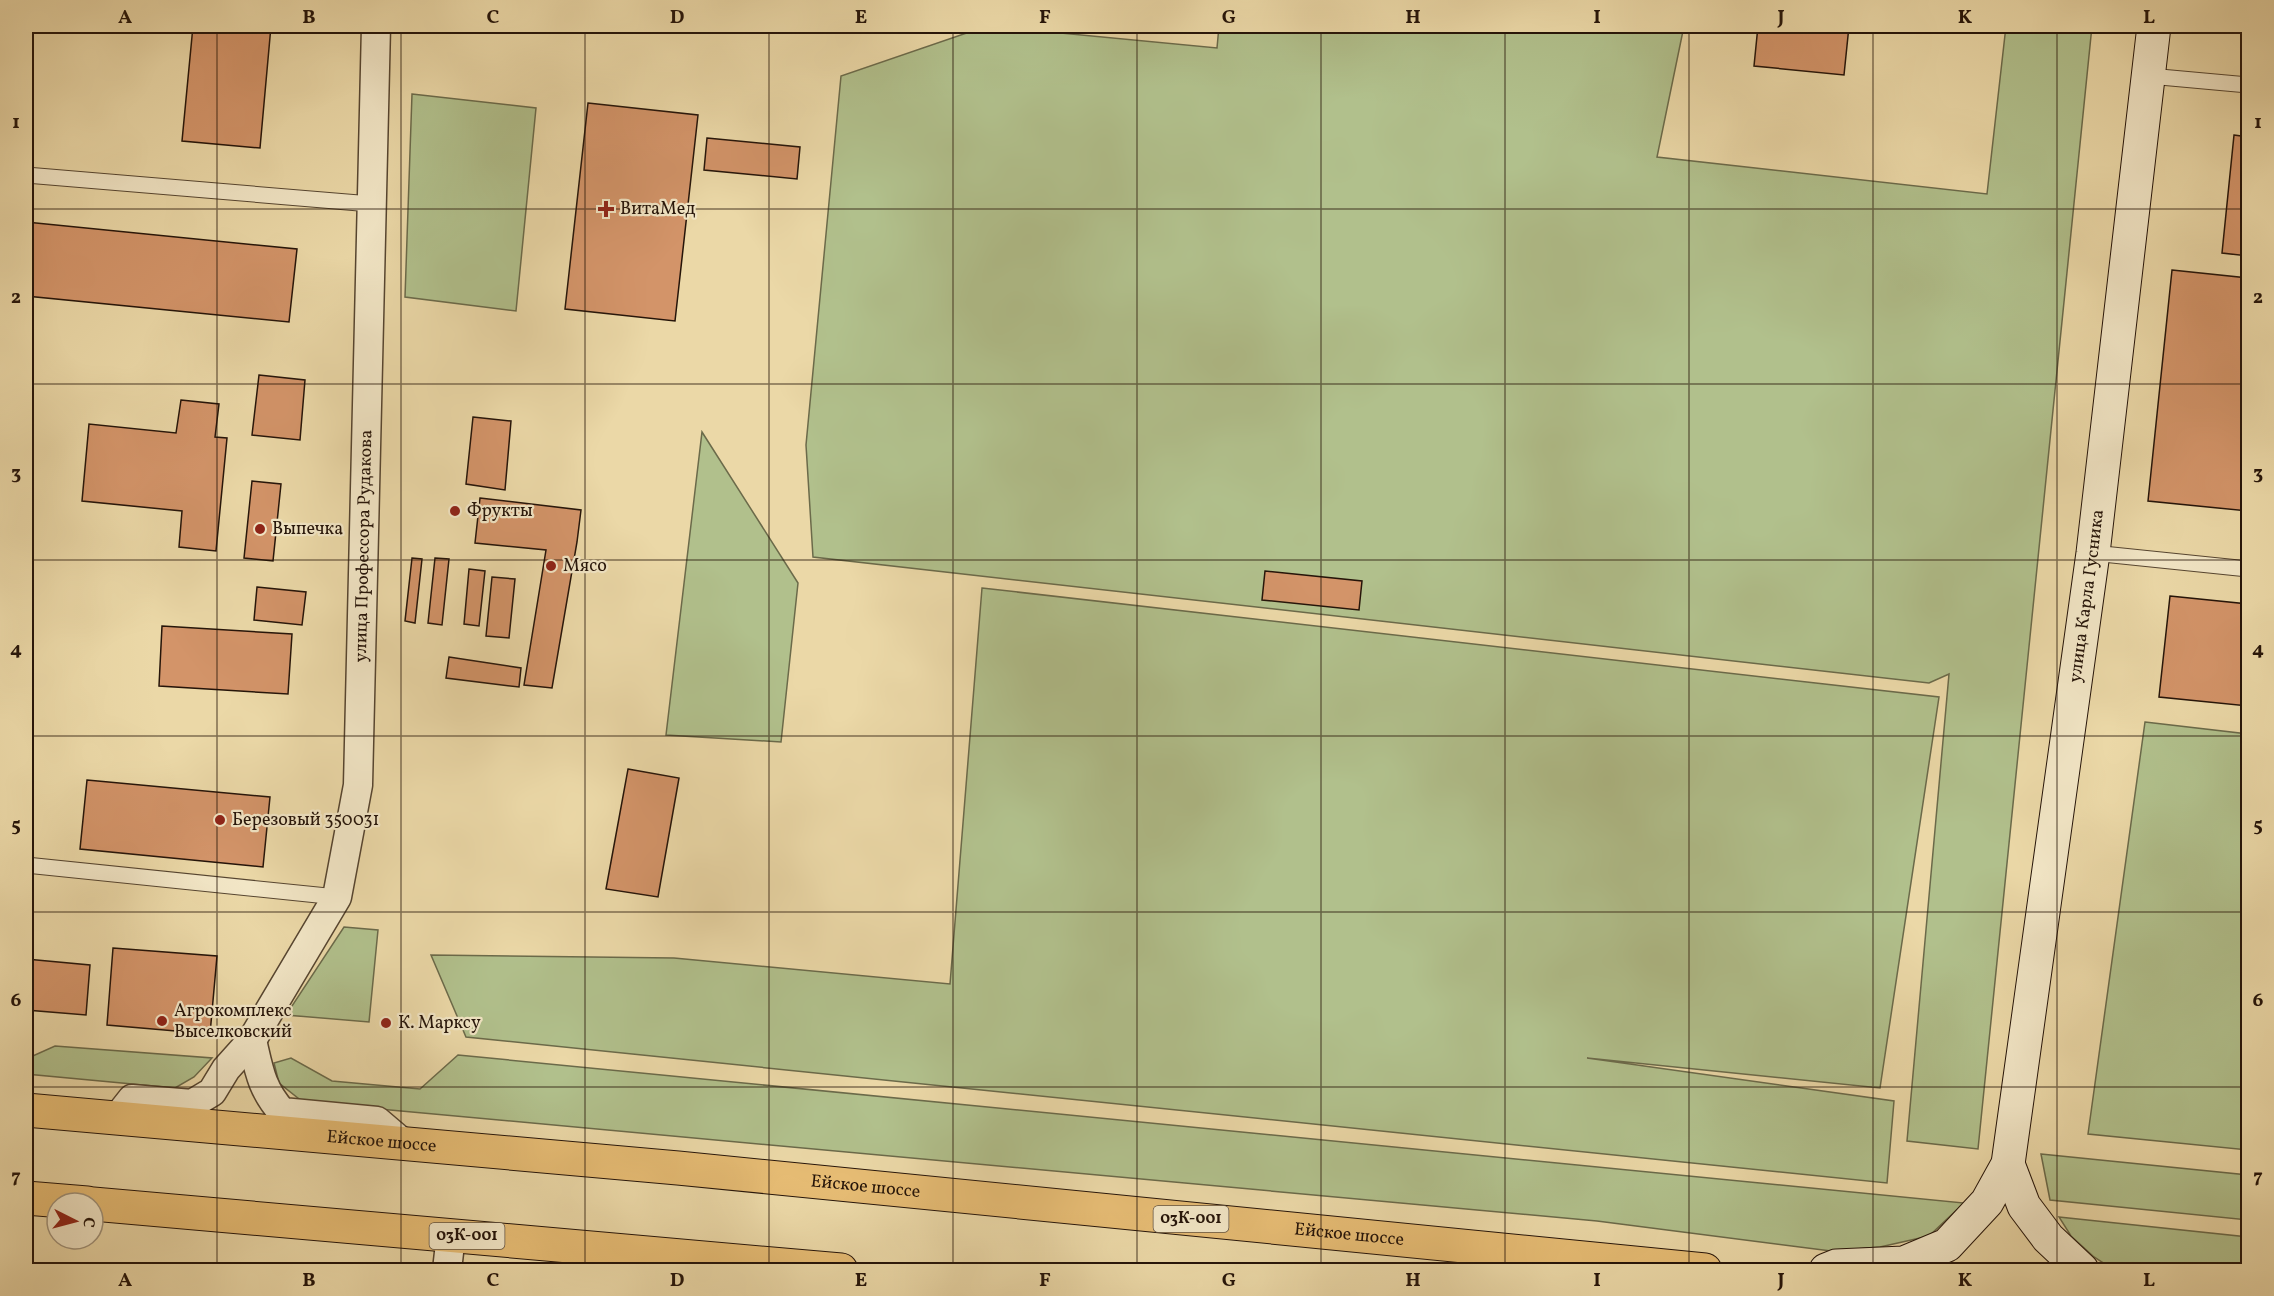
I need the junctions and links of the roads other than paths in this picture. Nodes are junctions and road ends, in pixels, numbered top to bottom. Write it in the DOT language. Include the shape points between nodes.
graph roads {
  1 [pos="376,26"];
  2 [pos="2154,26"];
  3 [pos="2149,76"];
  4 [pos="2248,85"];
  5 [pos="26,175"];
  6 [pos="371,204"];
  7 [pos="2093,554"];
  8 [pos="2248,569"];
  9 [pos="26,865"];
  10 [pos="337,897"];
  11 [pos="252,1040"];
  12 [pos="26,1110"];
  13 [pos="117,1118"];
  14 [pos="404,1144"];
  15 [pos="2008,1164"];
  16 [pos="26,1198"];
  17 [pos="45,1199"];
  18 [pos="105,1204"];
  19 [pos="451,1234"];
  20 [pos="447,1270"];
  21 [pos="841,1270"];
  22 [pos="1705,1270"];
  23 [pos="1826,1270"];
  24 [pos="2082,1270"];
  1 -- 6 [label="street, улица Профессора Рудакова"];
  2 -- 3 [label="street, улица Карла Гусника"];
  3 -- 4 [label="lane"];
  3 -- 7 [label="street, улица Карла Гусника"];
  5 -- 6 [label="lane"];
  6 -- 10 [label="street, улица Профессора Рудакова" via="358,785"];
  7 -- 8 [label="lane"];
  7 -- 15 [label="street, улица Карла Гусника"];
  9 -- 10 [label="lane"];
  10 -- 11 [label="street, улица Профессора Рудакова"];
  11 -- 13 [label="street, улица Профессора Рудакова" via="212,1092 192,1104 132,1099"];
  11 -- 14 [label="street" via="269,1097 282,1112 377,1121"];
  12 -- 13 [label="main road, Ейское шоссе / 03К-001"];
  13 -- 14 [label="main road, Ейское шоссе / 03К-001"];
  14 -- 22 [label="main road, Ейское шоссе / 03К-001"];
  15 -- 23 [label="street" via="1987,1202 1947,1245 1904,1263 1836,1266"];
  15 -- 24 [label="street" via="2024,1206 2048,1238"];
  16 -- 17 [label="main road, 03К-001"];
  18 -- 19 [label="main road, 03К-001"];
  19 -- 20 [label="street"];
  19 -- 21 [label="main road, 03К-001"];
}
